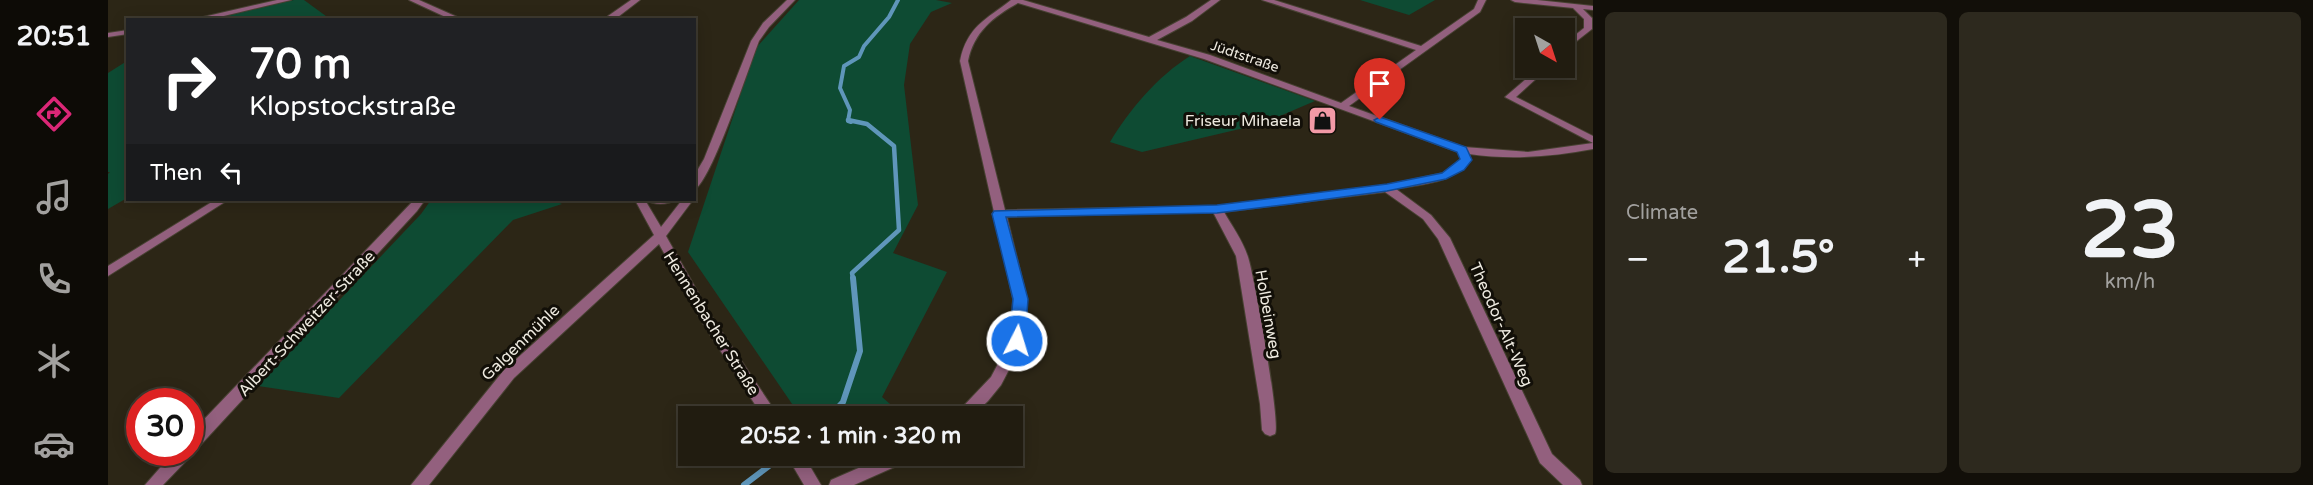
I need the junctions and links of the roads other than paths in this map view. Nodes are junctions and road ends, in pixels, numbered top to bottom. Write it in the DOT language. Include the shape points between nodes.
graph roads {
  1 [pos="286,0"];
  2 [pos="412,0"];
  3 [pos="636,0"];
  4 [pos="791,0"];
  5 [pos="1016,0"];
  6 [pos="1216,0"];
  7 [pos="1266,0"];
  8 [pos="1482,0"];
  9 [pos="1515,0"];
  10 [pos="1577,8"];
  11 [pos="1593,8"];
  12 [pos="203,18"];
  13 [pos="455,18"];
  14 [pos="611,18"];
  15 [pos="126,32"];
  16 [pos="108,35"];
  17 [pos="1152,39"];
  18 [pos="1575,40"];
  19 [pos="1424,49"];
  20 [pos="1532,78"];
  21 [pos="1343,106"];
  22 [pos="1593,140"];
  23 [pos="1593,146"];
  24 [pos="1462,150"];
  25 [pos="696,183"];
  26 [pos="1387,188"];
  27 [pos="220,201"];
  28 [pos="418,201"];
  29 [pos="641,201"];
  30 [pos="686,201"];
  31 [pos="1217,209"];
  32 [pos="998,214"];
  33 [pos="659,237"];
  34 [pos="108,272"];
  35 [pos="764,406"];
  36 [pos="973,406"];
  37 [pos="204,430"];
  38 [pos="1270,430"];
  39 [pos="171,466"];
  40 [pos="801,466"];
  41 [pos="880,466"];
  42 [pos="153,485"];
  43 [pos="418,485"];
  44 [pos="813,485"];
  45 [pos="837,485"];
  46 [pos="1574,485"];
  1 -- 12 [label="street"];
  2 -- 13 [label="street"];
  3 -- 14 [label="street"];
  4 -- 25 [label="street" via="755,41"];
  5 -- 17 [label="street, Jüdtstraße"];
  5 -- 32 [label="street" via="981,24 967,46 964,61"];
  6 -- 17 [label="street"];
  7 -- 19 [label="street"];
  8 -- 19 [label="street" via="1477,10"];
  9 -- 10 [label="street"];
  10 -- 11 [label="street"];
  10 -- 18 [label="street" via="1588,18 1588,29"];
  15 -- 16 [label="street"];
  17 -- 21 [label="street, Jüdtstraße"];
  19 -- 21 [label="street"];
  20 -- 22 [label="street" via="1510,97"];
  21 -- 24 [label="street, Jüdtstraße"];
  23 -- 24 [label="street, Jüdtstraße" via="1545,156 1503,156"];
  24 -- 26 [label="street" via="1466,160 1446,176"];
  26 -- 31 [label="street"];
  26 -- 46 [label="street, Theodor-Alt-Weg" via="1427,217 1444,238 1546,458"];
  27 -- 34 [label="street"];
  28 -- 37 [label="street, Albert-Schweitzer-Straße"];
  29 -- 33 [label="street"];
  30 -- 33 [label="street, Hennenbacher Straße"];
  31 -- 32 [label="street"];
  31 -- 38 [label="street, Holbeinweg" via="1242,256"];
  32 -- 36 [label="street" via="1020,299 1017,341 996,381"];
  33 -- 35 [label="street, Hennenbacher Straße" via="706,319"];
  33 -- 43 [label="street, Galgenmühle" via="509,374"];
  39 -- 42 [label="street"];
  40 -- 44 [label="street"];
  41 -- 45 [label="street"];
}
